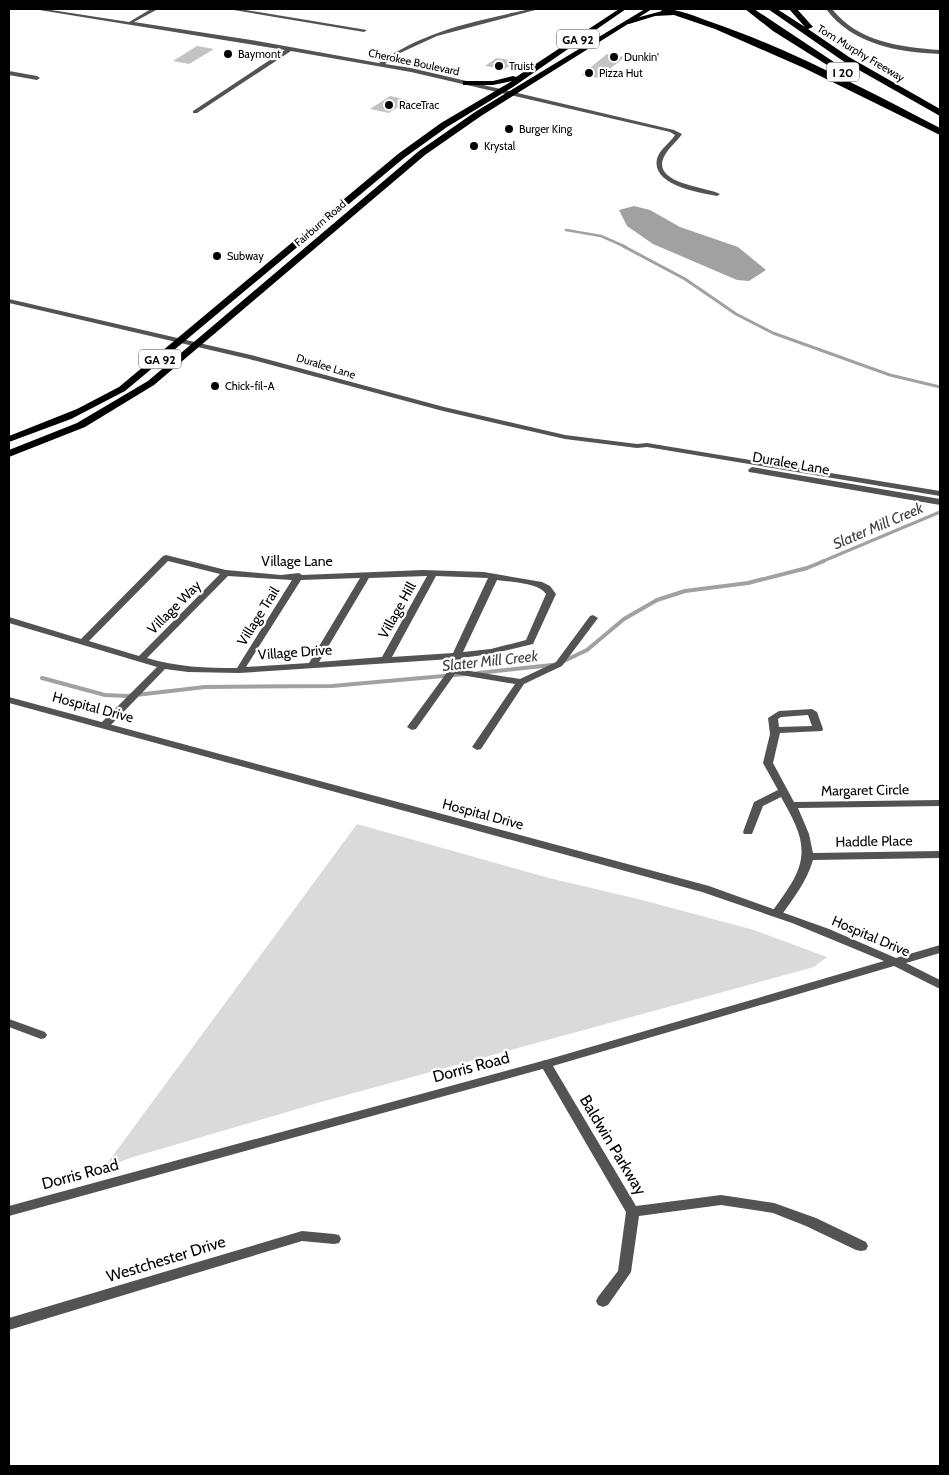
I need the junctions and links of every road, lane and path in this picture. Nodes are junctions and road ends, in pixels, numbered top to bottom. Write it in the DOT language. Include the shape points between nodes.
graph roads {
  1 [pos="36,9"];
  2 [pos="154,9"];
  3 [pos="231,9"];
  4 [pos="536,9"];
  5 [pos="623,9"];
  6 [pos="649,9"];
  7 [pos="664,9"];
  8 [pos="749,9"];
  9 [pos="772,9"];
  10 [pos="793,9"];
  11 [pos="829,9"];
  12 [pos="679,14"];
  13 [pos="628,21"];
  14 [pos="131,22"];
  15 [pos="364,30"];
  16 [pos="290,49"];
  17 [pos="940,52"];
  18 [pos="395,53"];
  19 [pos="389,58"];
  20 [pos="846,58"];
  21 [pos="364,61"];
  22 [pos="381,64"];
  23 [pos="404,68"];
  24 [pos="9,73"];
  25 [pos="528,73"];
  26 [pos="37,78"];
  27 [pos="466,83"];
  28 [pos="498,91"];
  29 [pos="511,94"];
  30 [pos="194,112"];
  31 [pos="940,113"];
  32 [pos="940,131"];
  33 [pos="717,194"];
  34 [pos="9,301"];
  35 [pos="183,340"];
  36 [pos="198,344"];
  37 [pos="9,439"];
  38 [pos="637,446"];
  39 [pos="9,454"];
  40 [pos="940,494"];
  41 [pos="940,502"];
  42 [pos="226,573"];
  43 [pos="433,573"];
  44 [pos="367,574"];
  45 [pos="299,576"];
  46 [pos="494,576"];
  47 [pos="547,588"];
  48 [pos="594,618"];
  49 [pos="9,620"];
  50 [pos="83,642"];
  51 [pos="457,654"];
  52 [pos="140,660"];
  53 [pos="385,660"];
  54 [pos="312,665"];
  55 [pos="163,666"];
  56 [pos="240,670"];
  57 [pos="453,671"];
  58 [pos="521,682"];
  59 [pos="9,700"];
  60 [pos="106,726"];
  61 [pos="412,727"];
  62 [pos="775,730"];
  63 [pos="477,747"];
  64 [pos="783,792"];
  65 [pos="940,803"];
  66 [pos="791,805"];
  67 [pos="748,832"];
  68 [pos="940,855"];
  69 [pos="808,857"];
  70 [pos="777,913"];
  71 [pos="940,949"];
  72 [pos="898,962"];
  73 [pos="940,985"];
  74 [pos="9,1023"];
  75 [pos="41,1036"];
  76 [pos="546,1064"];
  77 [pos="9,1211"];
  78 [pos="633,1212"];
  79 [pos="334,1239"];
  80 [pos="861,1246"];
  81 [pos="603,1301"];
  82 [pos="9,1324"];
  1 -- 14 [label="street, Cherokee Boulevard"];
  2 -- 14 [label="street"];
  3 -- 15 [label="street"];
  4 -- 18 [label="street" via="432,36"];
  5 -- 25 [label="main road, Fairburn Road / GA 92"];
  6 -- 13 [label="main road, Fairburn Road / GA 92"];
  7 -- 12 [label="highway"];
  8 -- 32 [label="highway, Tom Murphy Freeway / I 20" via="812,53"];
  9 -- 20 [label="highway, Tom Murphy Freeway / I 20"];
  10 -- 20 [label="highway"];
  11 -- 17 [label="street" via="844,26 872,39"];
  12 -- 13 [label="highway" via="655,14"];
  12 -- 32 [label="highway" via="725,30 847,84"];
  13 -- 29 [label="main road, Fairburn Road / GA 92"];
  14 -- 16 [label="street, Cherokee Boulevard"];
  16 -- 21 [label="street, Cherokee Boulevard"];
  16 -- 30 [label="street"];
  18 -- 19 [label="street"];
  18 -- 23 [label="street" via="393,62"];
  19 -- 21 [label="street"];
  19 -- 22 [label="street"];
  20 -- 31 [label="highway, Tom Murphy Freeway / I 20"];
  21 -- 22 [label="street, Cherokee Boulevard"];
  22 -- 23 [label="street, Cherokee Boulevard"];
  23 -- 27 [label="street, Cherokee Boulevard"];
  24 -- 26 [label="street"];
  25 -- 27 [label="main road" via="493,83"];
  25 -- 28 [label="main road, Fairburn Road / GA 92"];
  27 -- 28 [label="street, Cherokee Boulevard"];
  28 -- 29 [label="street, Cherokee Boulevard"];
  28 -- 35 [label="main road, Fairburn Road / GA 92" via="444,125 354,193"];
  29 -- 33 [label="street, Cherokee Boulevard" via="679,134 660,158 660,166 667,178 677,185"];
  29 -- 36 [label="main road, Fairburn Road / GA 92" via="457,128 400,171"];
  34 -- 35 [label="street, Duralee Lane"];
  35 -- 36 [label="street, Duralee Lane"];
  35 -- 37 [label="main road, Fairburn Road / GA 92" via="98,404"];
  36 -- 38 [label="street, Duralee Lane" via="433,407 565,437"];
  36 -- 39 [label="main road, Fairburn Road / GA 92" via="151,383 81,425"];
  38 -- 40 [label="street, Duralee Lane" via="647,445"];
  38 -- 41 [label="street, Duralee Lane" via="646,451"];
  42 -- 45 [label="street, Village Lane" via="281,578"];
  42 -- 50 [label="street, Village Lane" via="166,558"];
  42 -- 52 [label="street, Village Way"];
  43 -- 44 [label="street, Village Lane"];
  43 -- 46 [label="street, Village Lane"];
  43 -- 53 [label="street, Village Hill"];
  44 -- 45 [label="street, Village Lane"];
  44 -- 54 [label="street"];
  45 -- 56 [label="street, Village Trail"];
  46 -- 47 [label="street, Village Lane"];
  46 -- 51 [label="street"];
  47 -- 51 [label="street, Village Drive" via="551,594 530,642 501,650"];
  48 -- 58 [label="street" via="559,664"];
  49 -- 50 [label="street, Village Drive"];
  50 -- 52 [label="street, Village Drive"];
  51 -- 53 [label="street, Village Drive"];
  51 -- 57 [label="street"];
  52 -- 55 [label="street, Village Drive"];
  53 -- 54 [label="street, Village Drive"];
  54 -- 56 [label="street, Village Drive"];
  55 -- 56 [label="street, Village Drive" via="186,670"];
  55 -- 60 [label="street"];
  57 -- 58 [label="street"];
  57 -- 61 [label="street"];
  58 -- 63 [label="street"];
  59 -- 60 [label="street, Hospital Drive"];
  60 -- 70 [label="street, Hospital Drive" via="705,890"];
  62 -- 64 [label="street" via="768,763"];
  64 -- 66 [label="street"];
  64 -- 67 [label="street" via="758,804"];
  65 -- 66 [label="street, Margaret Circle"];
  66 -- 69 [label="street" via="807,844"];
  68 -- 69 [label="street, Haddle Place"];
  69 -- 70 [label="street" via="795,887"];
  70 -- 72 [label="street, Hospital Drive"];
  71 -- 72 [label="street, Dorris Road"];
  72 -- 73 [label="street, Hospital Drive"];
  72 -- 76 [label="street, Dorris Road"];
  74 -- 75 [label="street"];
  76 -- 77 [label="street, Dorris Road"];
  76 -- 78 [label="street, Baldwin Parkway"];
  78 -- 80 [label="street" via="721,1200 774,1208"];
  78 -- 81 [label="street, Baldwin Parkway" via="624,1272"];
  79 -- 82 [label="street, Westchester Drive" via="302,1236"];
}
